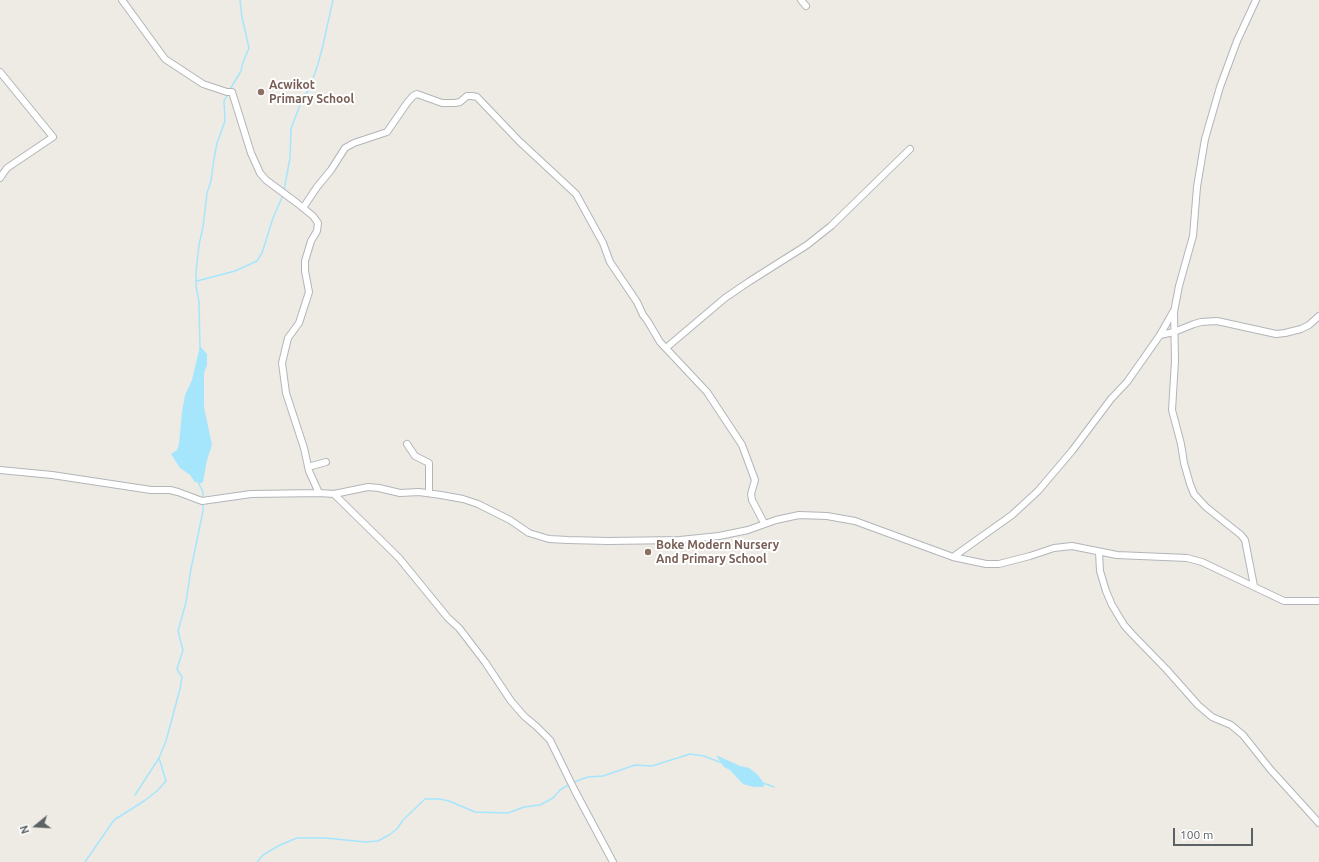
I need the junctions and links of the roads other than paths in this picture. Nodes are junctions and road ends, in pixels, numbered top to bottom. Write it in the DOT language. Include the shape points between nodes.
graph roads {
  1 [pos="122,0"];
  2 [pos="801,0"];
  3 [pos="1256,0"];
  4 [pos="806,6"];
  5 [pos="0,72"];
  6 [pos="910,150"];
  7 [pos="0,178"];
  8 [pos="303,208"];
  9 [pos="1174,312"];
  10 [pos="1319,316"];
  11 [pos="1174,332"];
  12 [pos="1160,335"];
  13 [pos="666,348"];
  14 [pos="407,444"];
  15 [pos="326,462"];
  16 [pos="308,467"];
  17 [pos="0,470"];
  18 [pos="319,493"];
  19 [pos="334,494"];
  20 [pos="429,494"];
  21 [pos="764,523"];
  22 [pos="1099,552"];
  23 [pos="953,556"];
  24 [pos="1254,586"];
  25 [pos="1319,601"];
  26 [pos="1319,823"];
  27 [pos="613,862"];
  1 -- 8 [label="street" via="165,59 204,84 232,92 260,173"];
  2 -- 4 [label="street"];
  3 -- 9 [label="street" via="1220,87 1205,140 1197,187 1193,236"];
  5 -- 7 [label="street" via="53,137 7,168"];
  6 -- 13 [label="street" via="831,226 807,245 726,298"];
  8 -- 13 [label="street" via="344,148 387,132 413,96 417,94 442,103 460,102 467,96 477,97 576,194 603,243 610,262"];
  8 -- 16 [label="street" via="313,216 319,227 305,261 309,292 299,323 288,338 282,363 286,393"];
  9 -- 11 [label="street"];
  9 -- 12 [label="street"];
  10 -- 11 [label="street" via="1301,329 1276,334 1217,321 1201,322"];
  11 -- 12 [label="street"];
  11 -- 24 [label="street" via="1172,410 1190,484 1194,494 1206,507 1245,540"];
  12 -- 23 [label="street" via="1127,382 1038,491 1012,515"];
  13 -- 21 [label="street" via="707,392 742,445 755,480 752,500"];
  14 -- 20 [label="street" via="415,456 429,463"];
  15 -- 16 [label="street"];
  16 -- 18 [label="street"];
  17 -- 18 [label="street" via="151,490 170,490 202,501 251,494"];
  18 -- 19 [label="street"];
  19 -- 20 [label="street" via="368,487 400,493"];
  19 -- 27 [label="street" via="399,558 473,647 511,701 550,740"];
  20 -- 21 [label="street" via="478,504 529,533 548,539 680,540 719,536 748,530"];
  21 -- 23 [label="street" via="799,515 835,517 854,521"];
  22 -- 23 [label="street" via="1072,546 1054,548 999,564 986,564"];
  22 -- 24 [label="street" via="1122,556 1187,558 1202,562"];
  22 -- 26 [label="street" via="1100,571 1106,591 1132,634 1198,705 1212,717 1231,725 1243,735"];
  24 -- 25 [label="street" via="1284,601"];
}
